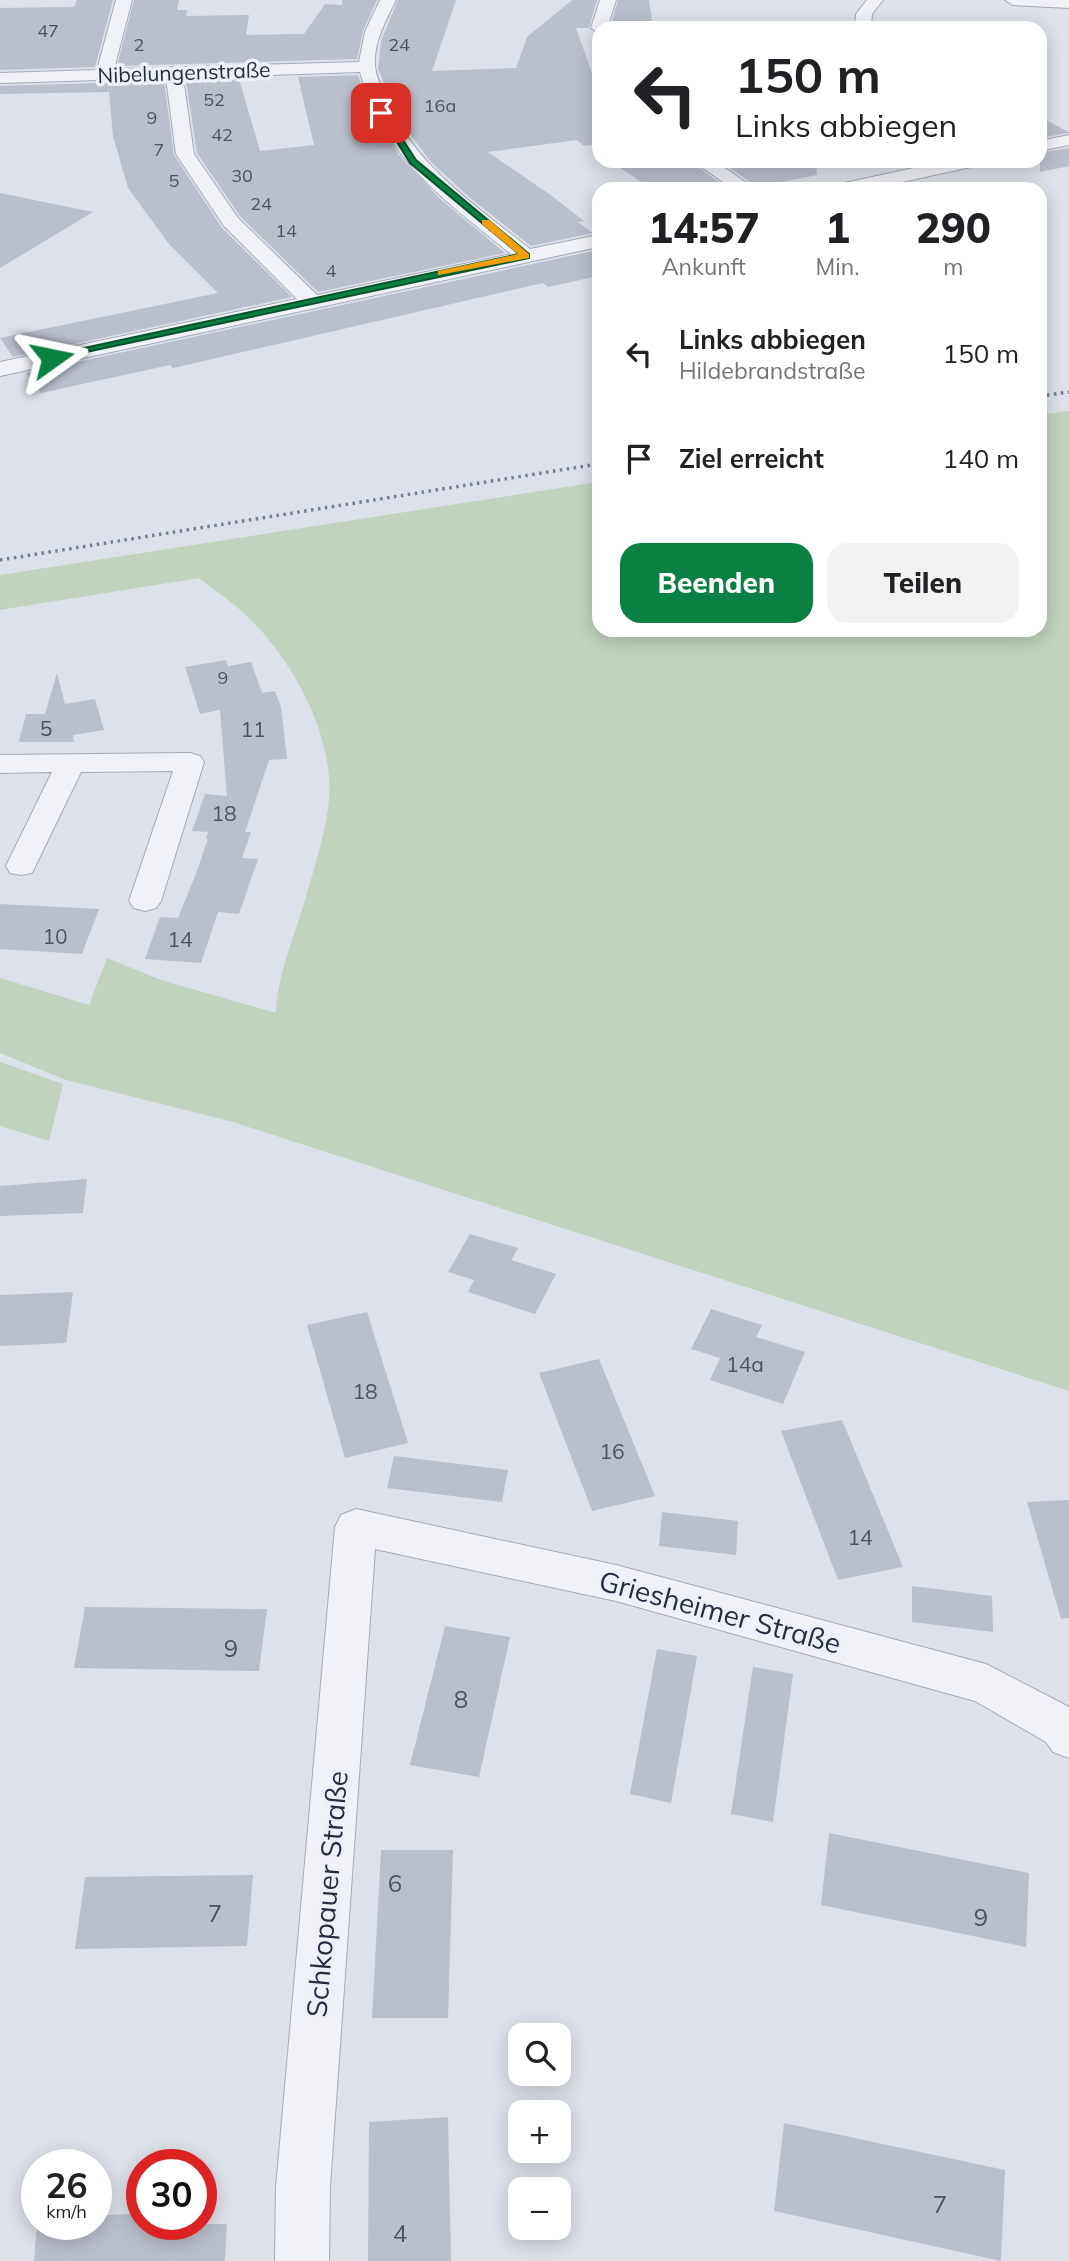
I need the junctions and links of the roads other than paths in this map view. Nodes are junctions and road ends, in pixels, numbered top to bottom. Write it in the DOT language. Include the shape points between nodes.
graph roads {
  1 [pos="124,0"];
  2 [pos="388,0"];
  3 [pos="608,0"];
  4 [pos="875,0"];
  5 [pos="1013,0"];
  6 [pos="1069,4"];
  7 [pos="601,21"];
  8 [pos="864,21"];
  9 [pos="367,67"];
  10 [pos="174,74"];
  11 [pos="104,75"];
  12 [pos="0,78"];
  13 [pos="1069,140"];
  14 [pos="1047,145"];
  15 [pos="713,168"];
  16 [pos="941,168"];
  17 [pos="735,182"];
  18 [pos="876,182"];
  19 [pos="592,241"];
  20 [pos="526,256"];
  21 [pos="311,300"];
  22 [pos="0,369"];
  23 [pos="71,763"];
  24 [pos="0,764"];
  25 [pos="21,866"];
  26 [pos="145,901"];
  27 [pos="356,1527"];
  28 [pos="1069,1737"];
  29 [pos="302,2261"];
  1 -- 11 [label="street"];
  2 -- 9 [label="street" via="372,35"];
  3 -- 7 [label="street"];
  4 -- 8 [label="street"];
  5 -- 6 [label="street"];
  9 -- 10 [label="street, Nibelungenstraße"];
  9 -- 20 [label="street" via="381,113 413,162"];
  10 -- 11 [label="street, Nibelungenstraße"];
  10 -- 21 [label="street" via="185,154 231,222"];
  11 -- 12 [label="street, Nibelungenstraße"];
  13 -- 14 [label="street"];
  15 -- 17 [label="street"];
  16 -- 18 [label="street"];
  19 -- 20 [label="street"];
  20 -- 21 [label="street"];
  21 -- 22 [label="street"];
  23 -- 24 [label="street"];
  23 -- 25 [label="street"];
  23 -- 26 [label="street" via="191,762"];
  27 -- 28 [label="street, Griesheimer Straße" via="617,1583 986,1684 1062,1727"];
  27 -- 29 [label="street, Schkopauer Straße" via="303,2187"];
}
